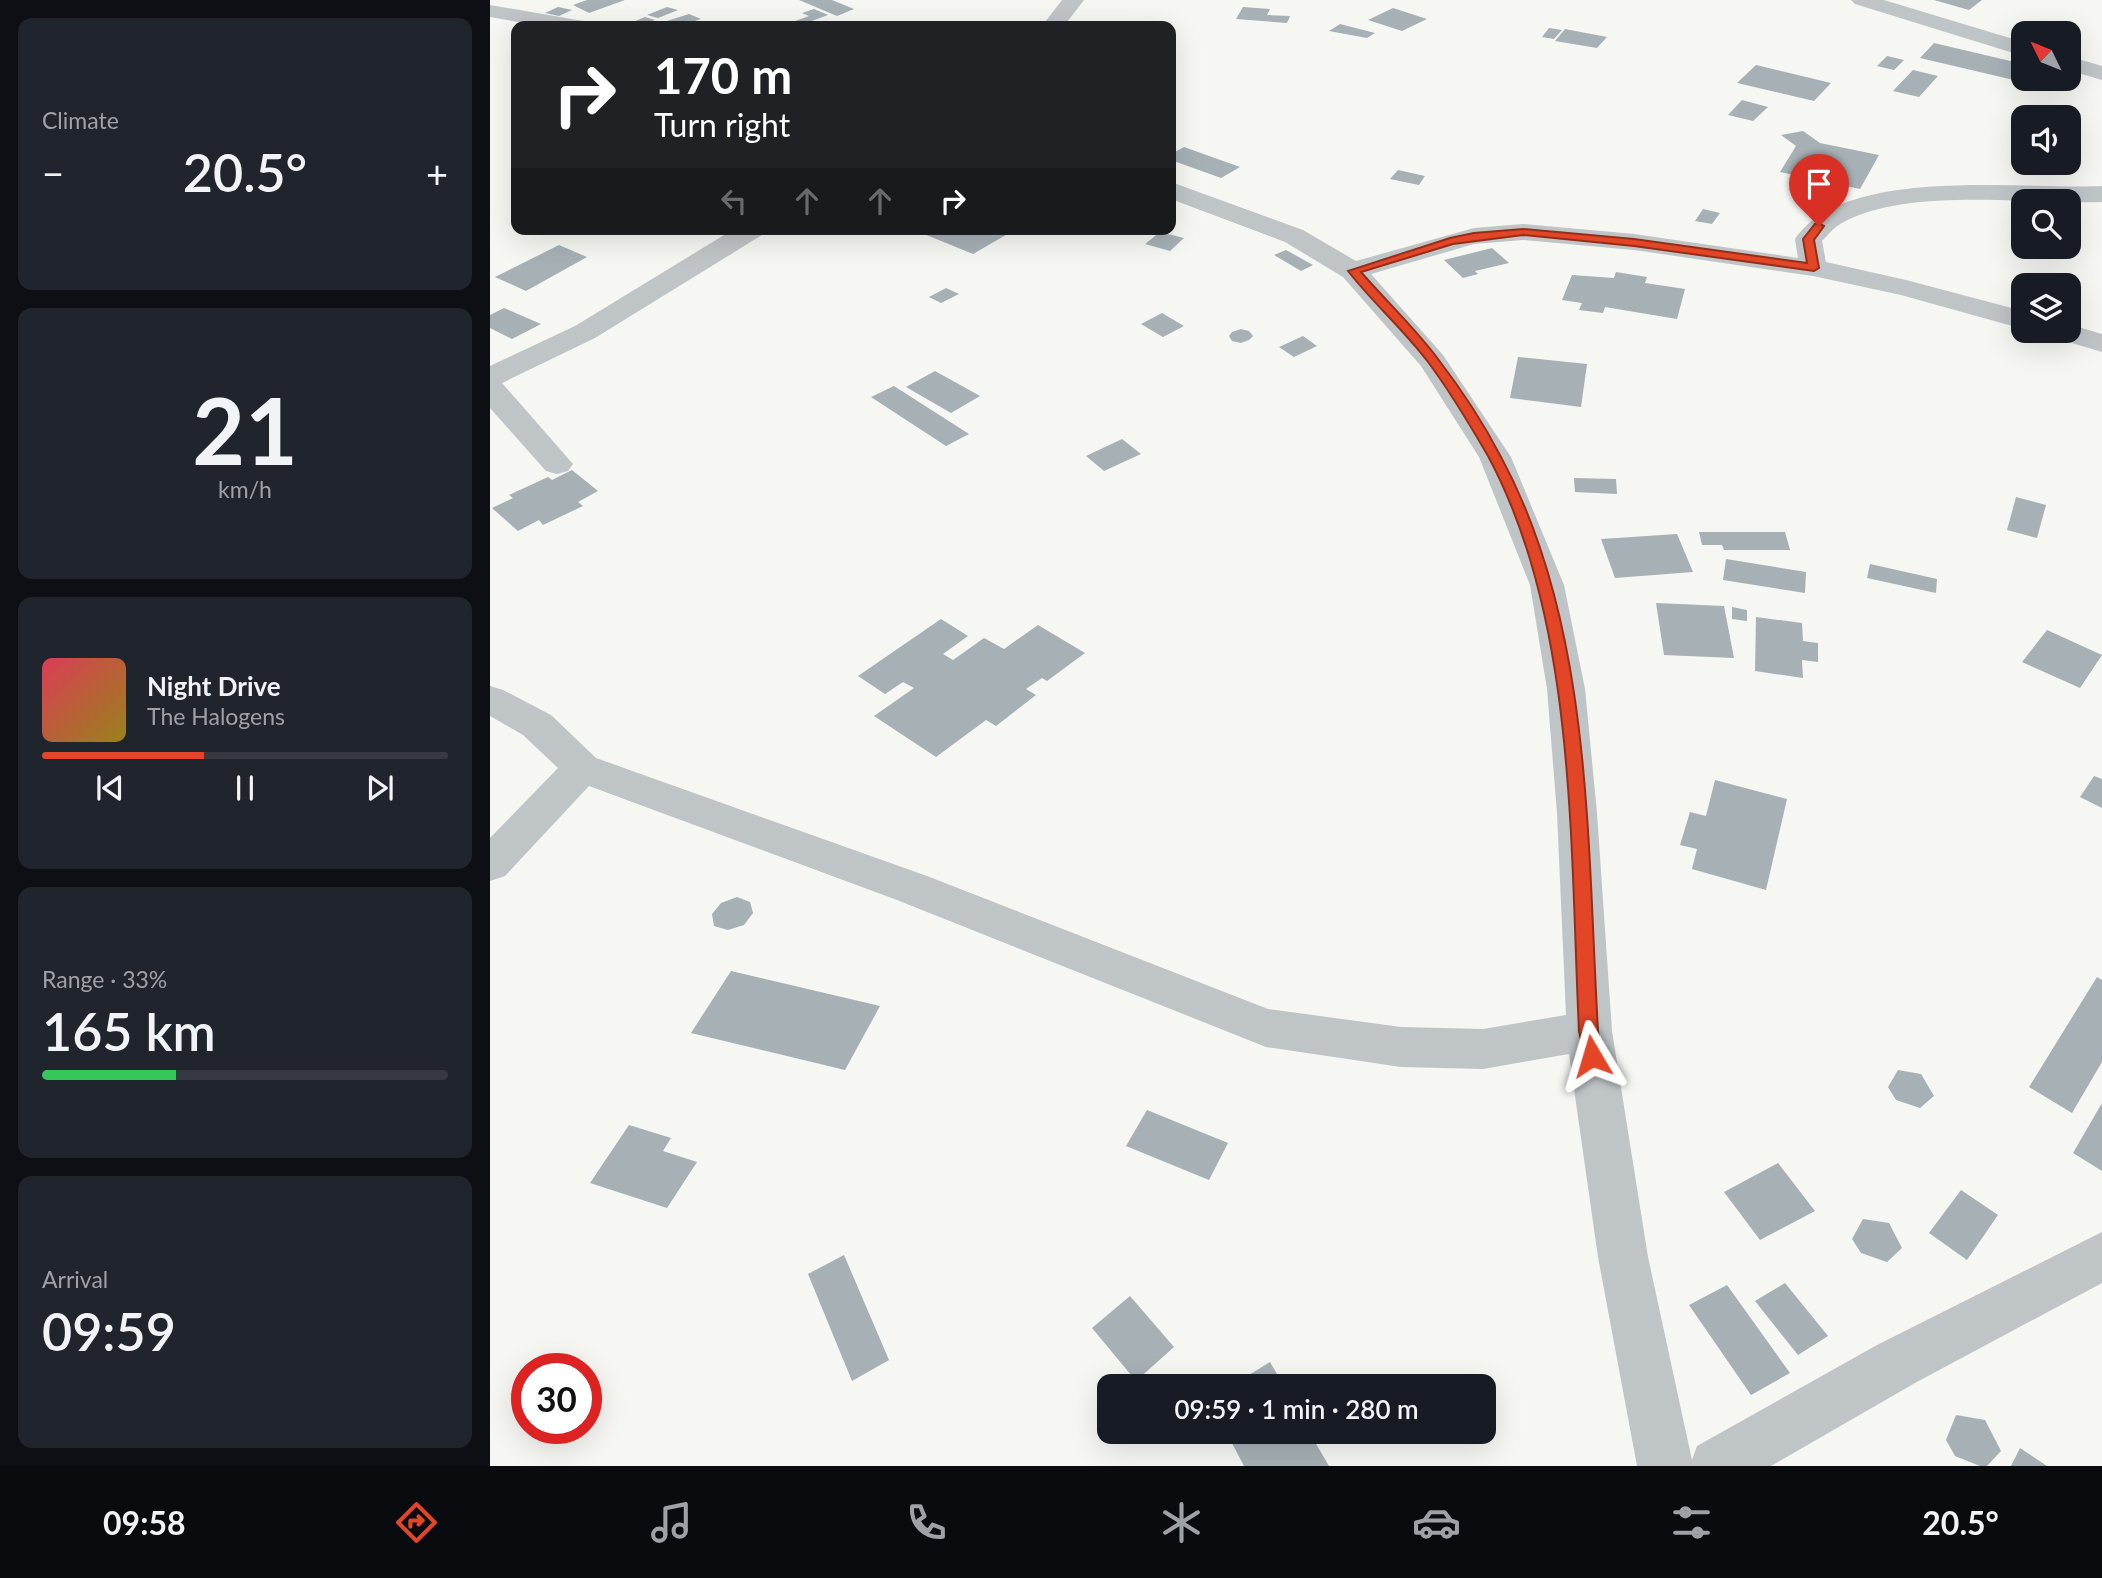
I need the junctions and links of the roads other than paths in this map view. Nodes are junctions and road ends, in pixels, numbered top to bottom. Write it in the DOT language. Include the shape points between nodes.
graph roads {
  1 [pos="1073,0"];
  2 [pos="1862,0"];
  3 [pos="490,12"];
  4 [pos="546,21"];
  5 [pos="1057,21"];
  6 [pos="2011,45"];
  7 [pos="2081,67"];
  8 [pos="2102,73"];
  9 [pos="1176,192"];
  10 [pos="2102,194"];
  11 [pos="744,235"];
  12 [pos="1814,268"];
  13 [pos="1353,271"];
  14 [pos="2011,317"];
  15 [pos="2081,337"];
  16 [pos="2102,343"];
  17 [pos="490,377"];
  18 [pos="490,387"];
  19 [pos="557,464"];
  20 [pos="490,699"];
  21 [pos="582,768"];
  22 [pos="490,865"];
  23 [pos="1589,1031"];
  24 [pos="2102,1256"];
  25 [pos="1665,1466"];
  26 [pos="1717,1466"];
  1 -- 5 [label="street"];
  2 -- 6 [label="street"];
  3 -- 4 [label="street"];
  7 -- 8 [label="street"];
  9 -- 13 [label="street" via="1294,236"];
  10 -- 12 [label="street" via="1966,193 1867,202 1840,212 1808,239"];
  11 -- 17 [label="street" via="585,332"];
  12 -- 13 [label="street" via="1634,242 1523,232 1462,239"];
  12 -- 14 [label="street"];
  13 -- 23 [label="street" via="1433,360 1495,457 1546,585 1566,689"];
  15 -- 16 [label="street"];
  18 -- 19 [label="street"];
  20 -- 21 [label="street" via="537,725"];
  21 -- 22 [label="street"];
  21 -- 23 [label="street" via="912,888 1266,1028 1401,1047 1483,1049"];
  23 -- 25 [label="street" via="1623,1257"];
  24 -- 26 [label="street" via="1896,1364"];
}
